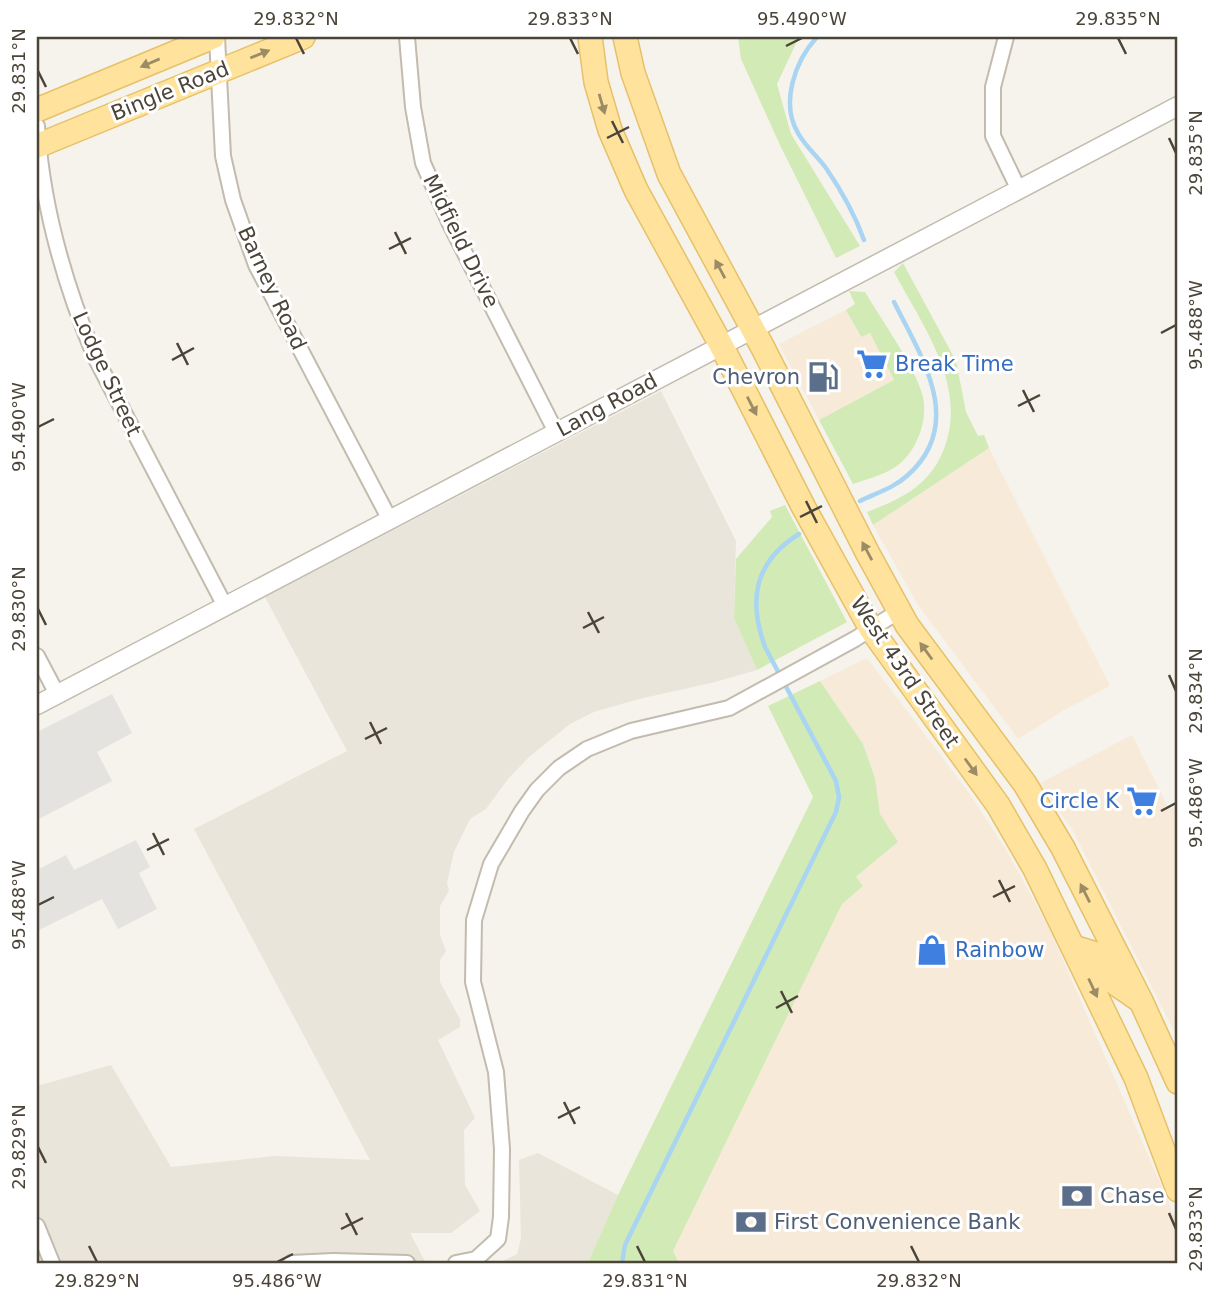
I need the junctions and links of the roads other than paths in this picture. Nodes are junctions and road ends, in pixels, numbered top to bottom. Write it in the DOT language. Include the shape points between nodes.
graph roads {
  1 [pos="215,37"];
  2 [pos="303,37"];
  3 [pos="407,37"];
  4 [pos="590,37"];
  5 [pos="625,37"];
  6 [pos="1006,37"];
  7 [pos="217,71"];
  8 [pos="1178,106"];
  9 [pos="37,110"];
  10 [pos="37,139"];
  11 [pos="669,174"];
  12 [pos="636,190"];
  13 [pos="1019,190"];
  14 [pos="753,329"];
  15 [pos="721,345"];
  16 [pos="556,432"];
  17 [pos="390,520"];
  18 [pos="225,606"];
  19 [pos="900,611"];
  20 [pos="871,629"];
  21 [pos="37,656"];
  22 [pos="57,694"];
  23 [pos="37,705"];
  24 [pos="1029,792"];
  25 [pos="998,805"];
  26 [pos="1073,947"];
  27 [pos="1141,1001"];
  28 [pos="1176,1076"];
  29 [pos="1136,1078"];
  30 [pos="1178,1190"];
  31 [pos="37,1226"];
  32 [pos="52,1263"];
  33 [pos="291,1263"];
  34 [pos="407,1263"];
  35 [pos="456,1263"];
  1 -- 7 [label="street, Barney Road"];
  1 -- 9 [label="main road, Bingle Road, one-way"];
  7 -- 2 [label="main road, Bingle Road, one-way"];
  3 -- 16 [label="street, Midfield Drive" via="412,107 423,163"];
  4 -- 12 [label="main road, West 43rd Street, one-way" via="596,82 610,130"];
  5 -- 11 [label="main road, West 43rd Street"];
  6 -- 13 [label="street" via="993,86 993,135"];
  7 -- 10 [label="main road, Bingle Road"];
  7 -- 17 [label="street, Barney Road" via="223,156 245,237"];
  8 -- 13 [label="street, Lang Road"];
  10 -- 18 [label="street, Lodge Street" via="60,262 81,325"];
  11 -- 12 [label="main road"];
  14 -- 11 [label="main road, West 43rd Street, one-way"];
  12 -- 15 [label="main road, West 43rd Street"];
  13 -- 14 [label="street, Lang Road"];
  14 -- 15 [label="street, Lang Road"];
  19 -- 14 [label="main road, West 43rd Street, one-way"];
  15 -- 16 [label="street, Lang Road"];
  15 -- 20 [label="main road, West 43rd Street, one-way"];
  16 -- 17 [label="street, Lang Road"];
  17 -- 18 [label="street, Lang Road"];
  18 -- 22 [label="street, Lang Road"];
  19 -- 20 [label="street"];
  24 -- 19 [label="main road, West 43rd Street, one-way"];
  20 -- 25 [label="main road, West 43rd Street, one-way"];
  20 -- 35 [label="street" via="729,708 631,731 587,749 537,790 491,864 474,920 473,982 496,1072 501,1217 498,1239 476,1259"];
  21 -- 22 [label="street"];
  22 -- 23 [label="street, Lang Road"];
  24 -- 25 [label="main road"];
  27 -- 24 [label="main road, West 43rd Street, one-way"];
  25 -- 26 [label="main road, West 43rd Street"];
  26 -- 27 [label="main road" via="1096,954 1111,981"];
  26 -- 29 [label="main road, West 43rd Street, one-way"];
  27 -- 28 [label="main road, West 43rd Street"];
  28 -- 29 [label="main road"];
  29 -- 30 [label="main road, West 43rd Street"];
  31 -- 32 [label="street"];
  33 -- 34 [label="street"];
}
